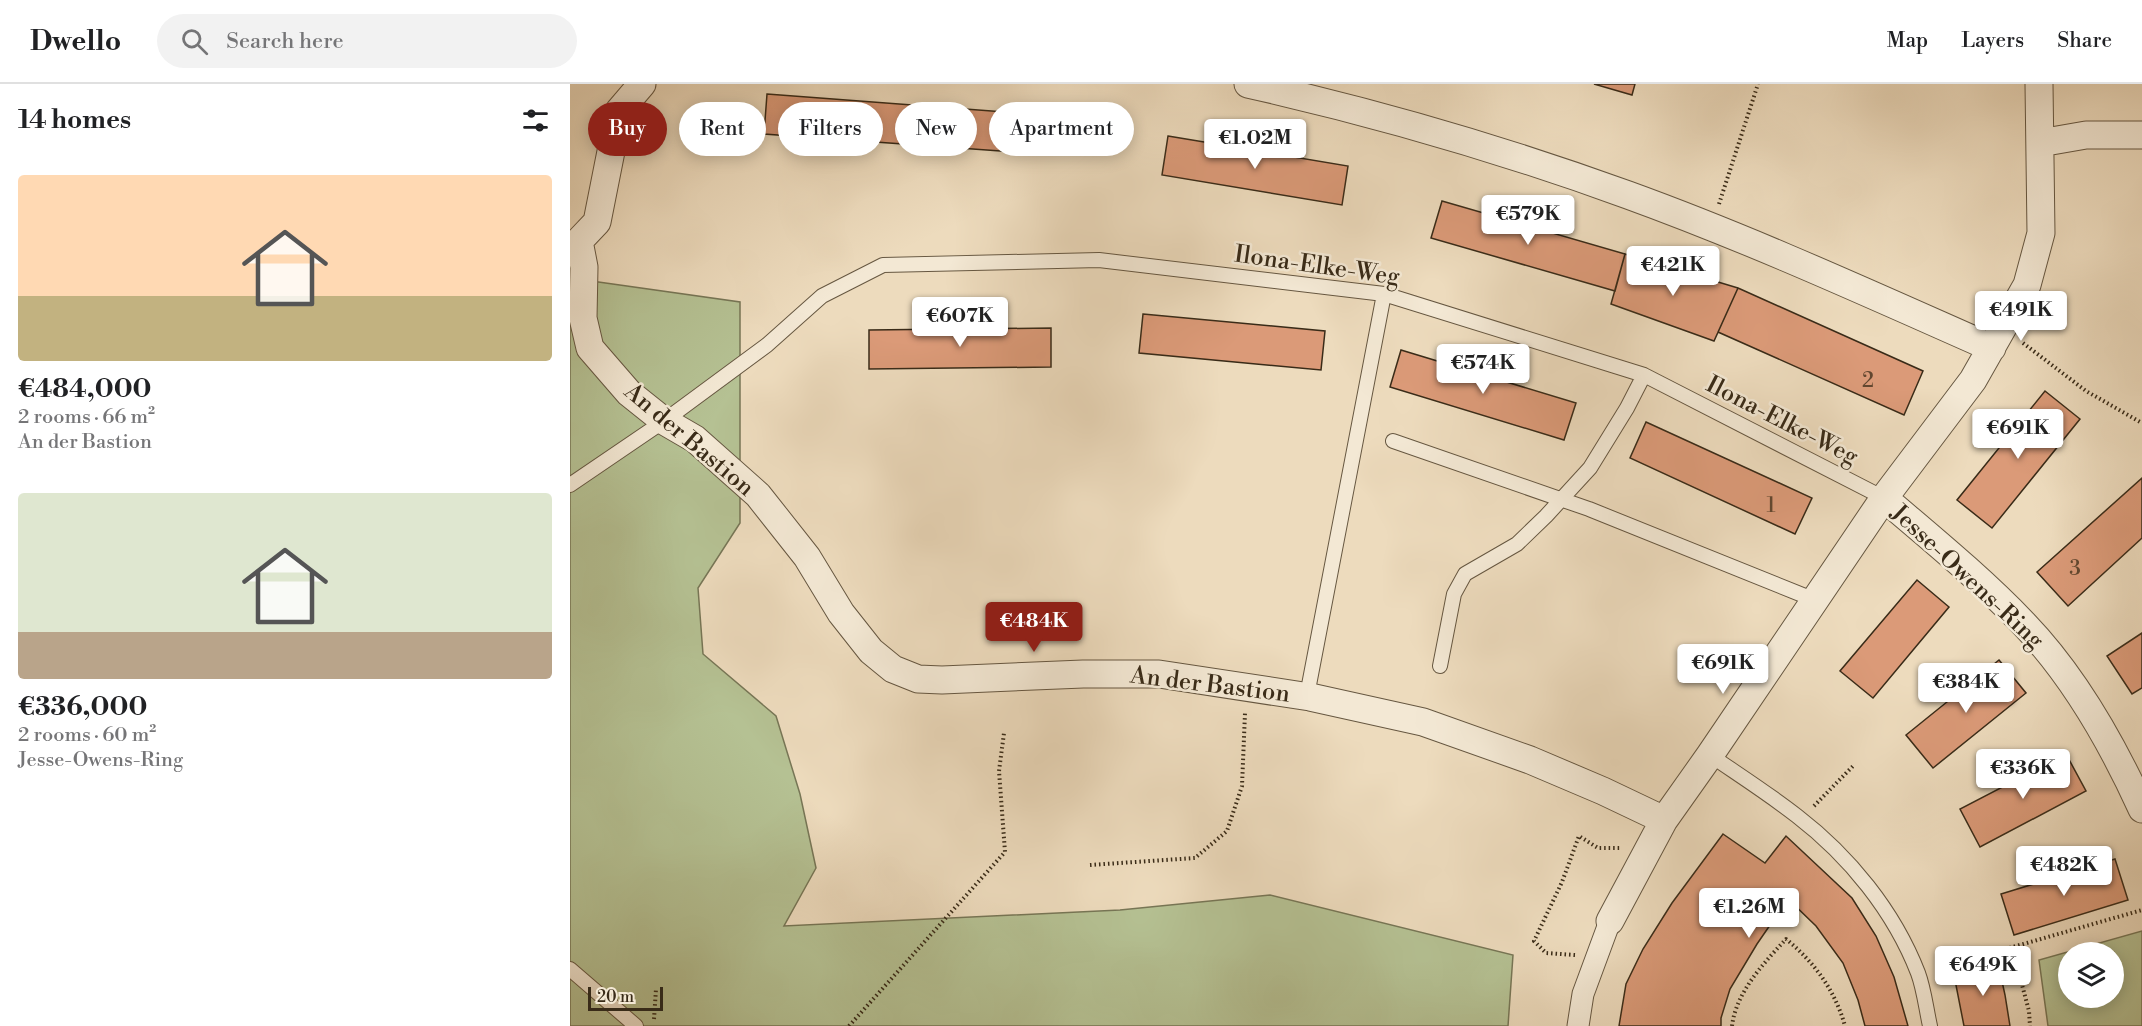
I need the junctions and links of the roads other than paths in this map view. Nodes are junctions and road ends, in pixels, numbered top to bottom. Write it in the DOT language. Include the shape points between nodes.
graph roads {
  1 [pos="642,84"];
  2 [pos="1248,84"];
  3 [pos="2039,84"];
  4 [pos="2142,135"];
  5 [pos="2040,143"];
  6 [pos="2142,147"];
  7 [pos="575,244"];
  8 [pos="1384,294"];
  9 [pos="1998,338"];
  10 [pos="1644,375"];
  11 [pos="664,421"];
  12 [pos="1394,441"];
  13 [pos="570,485"];
  14 [pos="1884,498"];
  15 [pos="1815,600"];
  16 [pos="1440,666"];
  17 [pos="1310,697"];
  18 [pos="1710,756"];
  19 [pos="2142,809"];
  20 [pos="1664,820"];
  21 [pos="1610,921"];
  22 [pos="570,969"];
  23 [pos="636,1026"];
  24 [pos="1578,1026"];
  25 [pos="1930,1026"];
  1 -- 7 [label="street" via="619,111 597,222"];
  2 -- 9 [label="street" via="1340,105 1471,143 1627,195"];
  3 -- 5 [label="street"];
  4 -- 5 [label="street" via="2086,135"];
  5 -- 6 [label="street"];
  5 -- 9 [label="street" via="2041,233 2027,285"];
  7 -- 11 [label="street, An der Bastion" via="584,267 583,318 590,348 629,393"];
  8 -- 10 [label="lane, Ilona-Elke-Weg"];
  8 -- 11 [label="lane, Ilona-Elke-Weg" via="1099,260 883,266 822,296 767,345"];
  8 -- 17 [label="lane" via="1309,685"];
  9 -- 14 [label="street" via="1973,380"];
  10 -- 14 [label="lane, Ilona-Elke-Weg"];
  10 -- 16 [label="lane" via="1590,468 1517,544 1465,574 1454,594"];
  11 -- 13 [label="lane"];
  11 -- 17 [label="street, An der Bastion" via="695,439 758,495 807,557 841,613 871,651 893,669 918,679 954,680 1159,674"];
  12 -- 15 [label="lane" via="1589,509"];
  14 -- 15 [label="street"];
  14 -- 19 [label="street, Jesse-Owens-Ring" via="2025,624 2084,699"];
  15 -- 18 [label="street"];
  17 -- 20 [label="street, An der Bastion" via="1423,722 1530,760"];
  18 -- 20 [label="street"];
  18 -- 25 [label="lane" via="1800,819 1832,846 1865,883 1905,944 1918,975"];
  20 -- 21 [label="street"];
  21 -- 24 [label="street" via="1583,994"];
  22 -- 23 [label="lane"];
}
